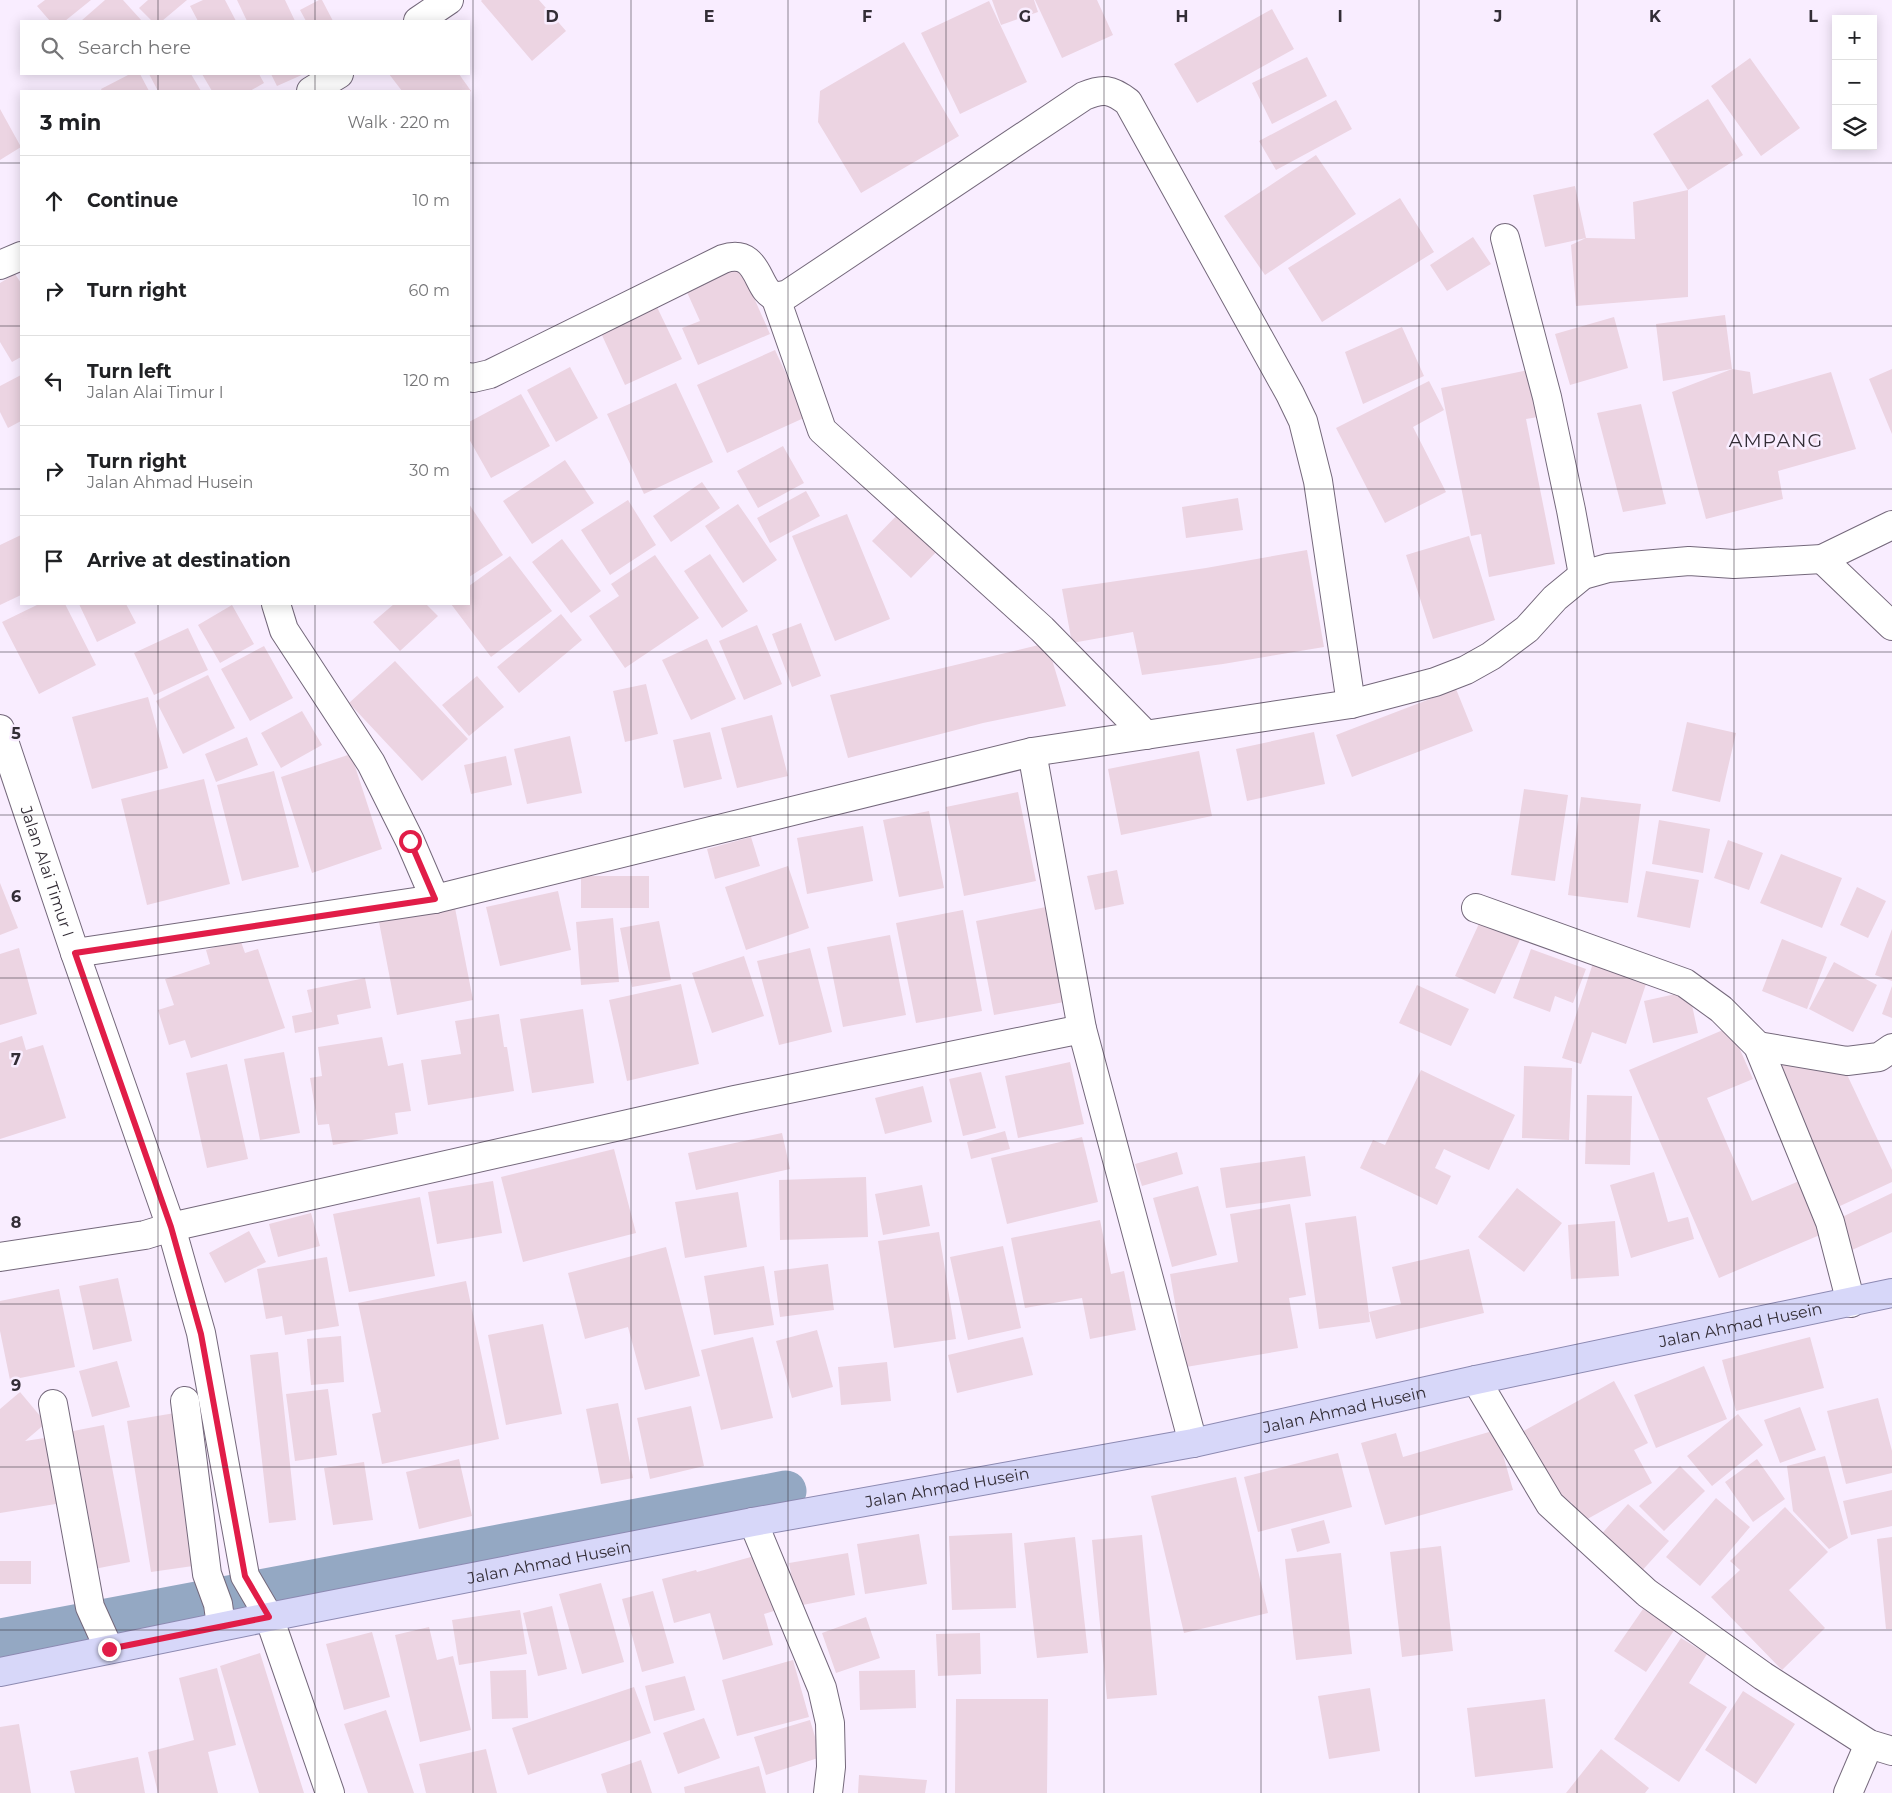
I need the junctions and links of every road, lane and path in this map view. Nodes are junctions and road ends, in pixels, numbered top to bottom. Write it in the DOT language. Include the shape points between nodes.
graph roads {
  1 [pos="449,0"];
  2 [pos="419,20"];
  3 [pos="337,75"];
  4 [pos="313,90"];
  5 [pos="1505,238"];
  6 [pos="20,256"];
  7 [pos="0,265"];
  8 [pos="775,296"];
  9 [pos="470,377"];
  10 [pos="1892,525"];
  11 [pos="1822,559"];
  12 [pos="1583,575"];
  13 [pos="276,605"];
  14 [pos="1892,626"];
  15 [pos="1351,704"];
  16 [pos="0,729"];
  17 [pos="1146,735"];
  18 [pos="1032,752"];
  19 [pos="435,899"];
  20 [pos="1476,908"];
  21 [pos="75,953"];
  22 [pos="1082,1029"];
  23 [pos="1758,1046"];
  24 [pos="1892,1048"];
  25 [pos="171,1227"];
  26 [pos="0,1257"];
  27 [pos="1892,1293"];
  28 [pos="1851,1303"];
  29 [pos="1476,1380"];
  30 [pos="185,1401"];
  31 [pos="53,1404"];
  32 [pos="1193,1443"];
  33 [pos="753,1522"];
  34 [pos="264,1608"];
  35 [pos="220,1615"];
  36 [pos="109,1649"];
  37 [pos="0,1672"];
  38 [pos="1881,1747"];
  39 [pos="330,1793"];
  40 [pos="828,1793"];
  41 [pos="1848,1793"];
  1 -- 2 [label="street"];
  3 -- 4 [label="street"];
  5 -- 12 [label="street" via="1547,397"];
  6 -- 7 [label="street"];
  8 -- 9 [label="street" via="769,293 751,264 733,256 490,374"];
  8 -- 15 [label="street" via="788,294 802,286 1084,96 1097,90 1116,93 1128,102 1303,420 1318,481"];
  8 -- 17 [label="street" via="822,430 1042,629"];
  10 -- 11 [label="street"];
  11 -- 12 [label="street" via="1734,564 1689,561 1608,568"];
  11 -- 14 [label="street"];
  12 -- 15 [label="street" via="1555,598 1527,629 1483,661 1435,682"];
  13 -- 19 [label="street" via="284,630 371,763"];
  15 -- 17 [label="street"];
  16 -- 21 [label="street, Jalan Alai Timur I"];
  17 -- 18 [label="street"];
  18 -- 19 [label="street"];
  18 -- 22 [label="street"];
  19 -- 21 [label="street"];
  20 -- 23 [label="street" via="1685,983 1721,1009"];
  21 -- 25 [label="street, Jalan Alai Timur I"];
  22 -- 25 [label="street" via="735,1100"];
  22 -- 32 [label="street"];
  23 -- 24 [label="street" via="1848,1061 1879,1057"];
  23 -- 28 [label="street" via="1830,1222"];
  25 -- 26 [label="street" via="145,1235"];
  25 -- 34 [label="street, Jalan Alai Timur I" via="201,1334 245,1576"];
  27 -- 28 [label="main road, Jalan Ahmad Husein"];
  28 -- 29 [label="main road, Jalan Ahmad Husein"];
  29 -- 32 [label="main road, Jalan Ahmad Husein"];
  29 -- 38 [label="street" via="1550,1504 1647,1593 1763,1676"];
  30 -- 35 [label="street" via="207,1574"];
  31 -- 36 [label="street" via="94,1616"];
  32 -- 33 [label="main road, Jalan Ahmad Husein"];
  33 -- 34 [label="main road, Jalan Ahmad Husein"];
  33 -- 40 [label="street" via="822,1688 830,1722"];
  34 -- 35 [label="main road, Jalan Ahmad Husein"];
  34 -- 39 [label="street, Jalan Alai Timur I"];
  35 -- 36 [label="main road, Jalan Ahmad Husein"];
  36 -- 37 [label="main road, Jalan Ahmad Husein"];
  38 -- 41 [label="street"];
}
